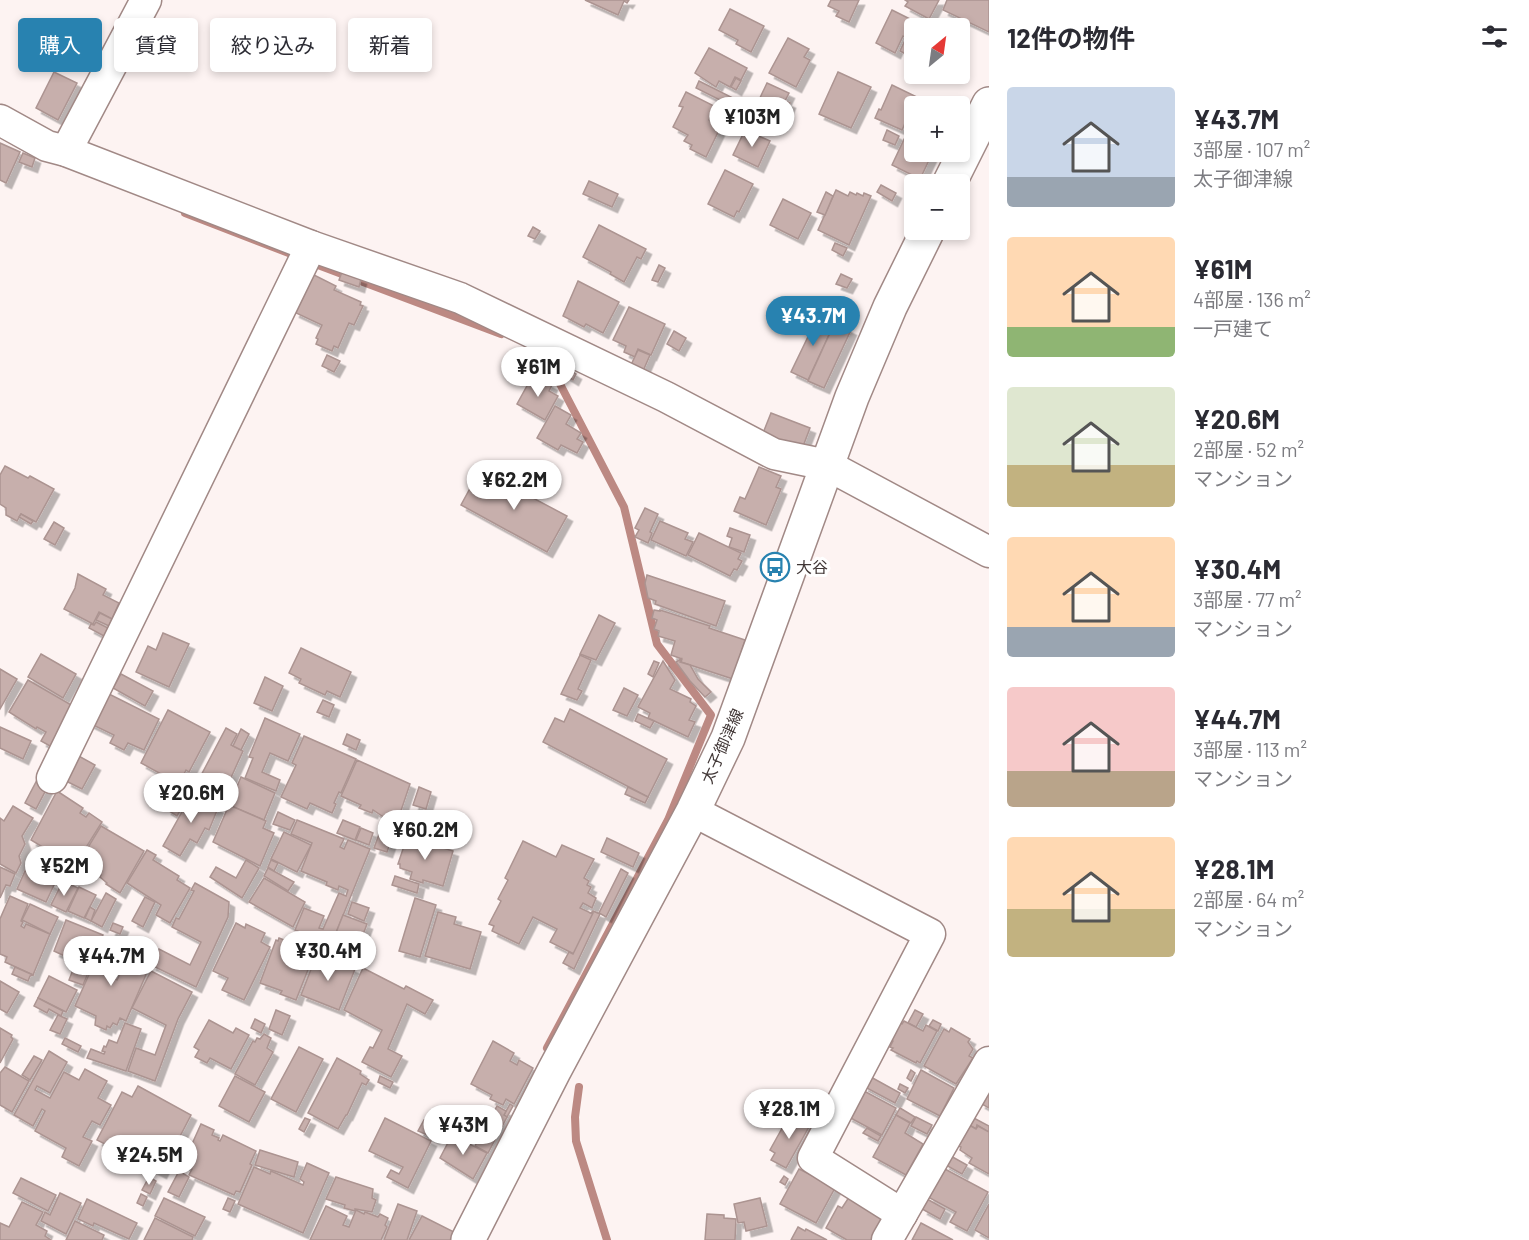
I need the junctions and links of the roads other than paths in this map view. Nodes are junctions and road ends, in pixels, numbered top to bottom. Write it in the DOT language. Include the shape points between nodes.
graph roads {
  1 [pos="146,0"];
  2 [pos="989,104"];
  3 [pos="0,120"];
  4 [pos="66,151"];
  5 [pos="954,174"];
  6 [pos="923,240"];
  7 [pos="311,246"];
  8 [pos="827,465"];
  9 [pos="989,552"];
  10 [pos="52,778"];
  11 [pos="693,811"];
  12 [pos="989,1062"];
  13 [pos="902,1214"];
  14 [pos="472,1239"];
  15 [pos="886,1240"];
  1 -- 4 [label="street"];
  2 -- 5 [label="main road"];
  3 -- 4 [label="street" via="48,146"];
  4 -- 7 [label="street"];
  6 -- 8 [label="main road, 太子御津線" via="890,307"];
  7 -- 8 [label="street" via="460,298 774,454"];
  7 -- 10 [label="street"];
  8 -- 9 [label="street"];
  8 -- 11 [label="main road, 太子御津線" via="728,738"];
  11 -- 13 [label="street" via="930,934 813,1158"];
  11 -- 14 [label="main road, 太子御津線" via="554,1071"];
  12 -- 13 [label="street"];
  13 -- 15 [label="street"];
}
